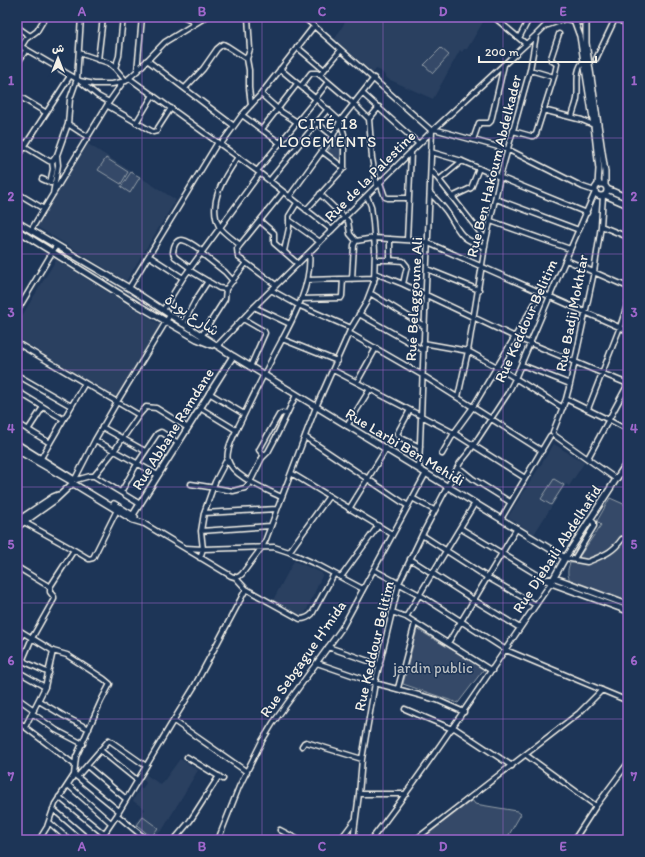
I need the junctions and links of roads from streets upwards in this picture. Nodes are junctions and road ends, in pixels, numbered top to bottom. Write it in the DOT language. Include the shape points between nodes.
graph roads {
  1 [pos="19,17"];
  2 [pos="80,17"];
  3 [pos="103,17"];
  4 [pos="123,17"];
  5 [pos="142,17"];
  6 [pos="185,17"];
  7 [pos="206,17"];
  8 [pos="248,17"];
  9 [pos="300,17"];
  10 [pos="494,17"];
  11 [pos="530,17"];
  12 [pos="554,17"];
  13 [pos="613,18"];
  14 [pos="573,19"];
  15 [pos="585,19"];
  16 [pos="17,21"];
  17 [pos="43,21"];
  18 [pos="628,24"];
  19 [pos="193,25"];
  20 [pos="314,26"];
  21 [pos="17,27"];
  22 [pos="544,27"];
  23 [pos="559,34"];
  24 [pos="536,35"];
  25 [pos="30,36"];
  26 [pos="519,38"];
  27 [pos="526,44"];
  28 [pos="19,45"];
  29 [pos="297,47"];
  30 [pos="26,50"];
  31 [pos="341,50"];
  32 [pos="79,53"];
  33 [pos="247,59"];
  34 [pos="596,59"];
  35 [pos="98,60"];
  36 [pos="147,60"];
  37 [pos="584,61"];
  38 [pos="17,64"];
  39 [pos="505,64"];
  40 [pos="115,68"];
  41 [pos="280,69"];
  42 [pos="324,70"];
  43 [pos="530,70"];
  44 [pos="137,71"];
  45 [pos="320,75"];
  46 [pos="70,76"];
  47 [pos="554,77"];
  48 [pos="374,78"];
  49 [pos="128,79"];
  50 [pos="78,80"];
  51 [pos="328,82"];
  52 [pos="299,85"];
  53 [pos="185,88"];
  54 [pos="362,93"];
  55 [pos="261,94"];
  56 [pos="153,95"];
  57 [pos="17,96"];
  58 [pos="316,99"];
  59 [pos="108,104"];
  60 [pos="354,104"];
  61 [pos="252,105"];
  62 [pos="379,107"];
  63 [pos="171,108"];
  64 [pos="277,108"];
  65 [pos="328,109"];
  66 [pos="543,110"];
  67 [pos="45,112"];
  68 [pos="242,115"];
  69 [pos="572,117"];
  70 [pos="369,119"];
  71 [pos="340,121"];
  72 [pos="297,122"];
  73 [pos="136,123"];
  74 [pos="317,123"];
  75 [pos="68,124"];
  76 [pos="234,126"];
  77 [pos="596,126"];
  78 [pos="262,129"];
  79 [pos="433,130"];
  80 [pos="513,131"];
  81 [pos="334,136"];
  82 [pos="88,137"];
  83 [pos="17,139"];
  84 [pos="473,140"];
  85 [pos="219,143"];
  86 [pos="280,143"];
  87 [pos="419,144"];
  88 [pos="25,145"];
  89 [pos="509,150"];
  90 [pos="323,152"];
  91 [pos="410,152"];
  92 [pos="432,152"];
  93 [pos="57,155"];
  94 [pos="238,156"];
  95 [pos="17,158"];
  96 [pos="462,161"];
  97 [pos="52,162"];
  98 [pos="344,168"];
  99 [pos="479,168"];
  100 [pos="431,171"];
  101 [pos="259,172"];
  102 [pos="500,178"];
  103 [pos="42,179"];
  104 [pos="270,180"];
  105 [pos="439,180"];
  106 [pos="50,183"];
  107 [pos="54,185"];
  108 [pos="378,185"];
  109 [pos="598,185"];
  110 [pos="606,187"];
  111 [pos="283,192"];
  112 [pos="595,192"];
  113 [pos="17,193"];
  114 [pos="430,193"];
  115 [pos="320,194"];
  116 [pos="604,195"];
  117 [pos="367,196"];
  118 [pos="52,197"];
  119 [pos="289,197"];
  120 [pos="408,198"];
  121 [pos="452,198"];
  122 [pos="628,198"];
  123 [pos="496,199"];
  124 [pos="298,203"];
  125 [pos="628,205"];
  126 [pos="44,209"];
  127 [pos="306,210"];
  128 [pos="587,213"];
  129 [pos="345,217"];
  130 [pos="289,220"];
  131 [pos="260,221"];
  132 [pos="491,221"];
  133 [pos="17,222"];
  134 [pos="601,226"];
  135 [pos="219,228"];
  136 [pos="17,230"];
  137 [pos="31,230"];
  138 [pos="332,230"];
  139 [pos="579,230"];
  140 [pos="628,237"];
  141 [pos="374,238"];
  142 [pos="390,239"];
  143 [pos="407,240"];
  144 [pos="486,240"];
  145 [pos="356,241"];
  146 [pos="320,242"];
  147 [pos="428,243"];
  148 [pos="240,245"];
  149 [pos="56,246"];
  150 [pos="485,246"];
  151 [pos="570,249"];
  152 [pos="284,251"];
  153 [pos="53,252"];
  154 [pos="202,252"];
  155 [pos="309,253"];
  156 [pos="149,256"];
  157 [pos="375,260"];
  158 [pos="390,260"];
  159 [pos="566,260"];
  160 [pos="246,263"];
  161 [pos="298,264"];
  162 [pos="482,267"];
  163 [pos="190,269"];
  164 [pos="427,269"];
  165 [pos="594,272"];
  166 [pos="375,275"];
  167 [pos="183,278"];
  168 [pos="343,279"];
  169 [pos="352,279"];
  170 [pos="307,280"];
  171 [pos="208,281"];
  172 [pos="233,281"];
  173 [pos="403,284"];
  174 [pos="276,285"];
  175 [pos="628,287"];
  176 [pos="129,288"];
  177 [pos="226,289"];
  178 [pos="271,290"];
  179 [pos="479,290"];
  180 [pos="370,293"];
  181 [pos="541,293"];
  182 [pos="425,296"];
  183 [pos="550,296"];
  184 [pos="301,299"];
  185 [pos="628,302"];
  186 [pos="298,305"];
  187 [pos="254,307"];
  188 [pos="17,310"];
  189 [pos="163,310"];
  190 [pos="584,312"];
  191 [pos="359,314"];
  192 [pos="170,315"];
  193 [pos="473,317"];
  194 [pos="243,319"];
  195 [pos="167,322"];
  196 [pos="183,324"];
  197 [pos="290,324"];
  198 [pos="424,326"];
  199 [pos="620,327"];
  200 [pos="350,330"];
  201 [pos="628,331"];
  202 [pos="202,335"];
  203 [pos="515,337"];
  204 [pos="282,339"];
  205 [pos="17,343"];
  206 [pos="423,343"];
  207 [pos="531,343"];
  208 [pos="217,346"];
  209 [pos="376,348"];
  210 [pos="423,350"];
  211 [pos="468,351"];
  212 [pos="233,356"];
  213 [pos="336,361"];
  214 [pos="574,361"];
  215 [pos="522,365"];
  216 [pos="250,367"];
  217 [pos="497,367"];
  218 [pos="333,370"];
  219 [pos="601,373"];
  220 [pos="17,375"];
  221 [pos="264,375"];
  222 [pos="422,375"];
  223 [pos="515,379"];
  224 [pos="357,382"];
  225 [pos="85,383"];
  226 [pos="570,384"];
  227 [pos="628,384"];
  228 [pos="370,389"];
  229 [pos="17,392"];
  230 [pos="210,393"];
  231 [pos="296,394"];
  232 [pos="458,397"];
  233 [pos="566,399"];
  234 [pos="117,402"];
  235 [pos="71,406"];
  236 [pos="43,407"];
  237 [pos="316,407"];
  238 [pos="473,407"];
  239 [pos="200,408"];
  240 [pos="563,408"];
  241 [pos="588,408"];
  242 [pos="410,410"];
  243 [pos="244,414"];
  244 [pos="287,414"];
  245 [pos="139,415"];
  246 [pos="421,415"];
  247 [pos="491,418"];
  248 [pos="63,419"];
  249 [pos="610,420"];
  250 [pos="274,422"];
  251 [pos="17,423"];
  252 [pos="281,426"];
  253 [pos="347,426"];
  254 [pos="102,427"];
  255 [pos="188,428"];
  256 [pos="28,430"];
  257 [pos="236,430"];
  258 [pos="628,430"];
  259 [pos="454,433"];
  260 [pos="552,434"];
  261 [pos="305,437"];
  262 [pos="123,439"];
  263 [pos="95,440"];
  264 [pos="50,442"];
  265 [pos="178,443"];
  266 [pos="17,444"];
  267 [pos="473,445"];
  268 [pos="420,447"];
  269 [pos="386,449"];
  270 [pos="17,450"];
  271 [pos="542,451"];
  272 [pos="114,452"];
  273 [pos="145,452"];
  274 [pos="442,454"];
  275 [pos="264,456"];
  276 [pos="40,458"];
  277 [pos="588,458"];
  278 [pos="227,459"];
  279 [pos="628,461"];
  280 [pos="137,464"];
  281 [pos="458,467"];
  282 [pos="419,469"];
  283 [pos="426,473"];
  284 [pos="291,474"];
  285 [pos="158,475"];
  286 [pos="94,476"];
  287 [pos="526,478"];
  288 [pos="368,479"];
  289 [pos="616,479"];
  290 [pos="74,481"];
  291 [pos="250,481"];
  292 [pos="191,484"];
  293 [pos="447,486"];
  294 [pos="213,488"];
  295 [pos="121,492"];
  296 [pos="59,494"];
  297 [pos="330,496"];
  298 [pos="281,497"];
  299 [pos="412,498"];
  300 [pos="103,500"];
  301 [pos="510,502"];
  302 [pos="475,503"];
  303 [pos="140,504"];
  304 [pos="408,506"];
  305 [pos="277,509"];
  306 [pos="349,509"];
  307 [pos="118,510"];
  308 [pos="434,510"];
  309 [pos="204,513"];
  310 [pos="132,515"];
  311 [pos="501,519"];
  312 [pos="590,520"];
  313 [pos="17,521"];
  314 [pos="24,522"];
  315 [pos="143,523"];
  316 [pos="270,526"];
  317 [pos="378,526"];
  318 [pos="17,527"];
  319 [pos="460,528"];
  320 [pos="517,528"];
  321 [pos="201,531"];
  322 [pos="392,534"];
  323 [pos="422,535"];
  324 [pos="622,539"];
  325 [pos="262,547"];
  326 [pos="183,548"];
  327 [pos="74,550"];
  328 [pos="203,550"];
  329 [pos="446,551"];
  330 [pos="289,552"];
  331 [pos="501,554"];
  332 [pos="200,558"];
  333 [pos="565,558"];
  334 [pos="410,559"];
  335 [pos="574,559"];
  336 [pos="17,567"];
  337 [pos="374,570"];
  338 [pos="432,573"];
  339 [pos="334,574"];
  340 [pos="235,577"];
  341 [pos="341,577"];
  342 [pos="487,577"];
  343 [pos="554,578"];
  344 [pos="546,580"];
  345 [pos="399,583"];
  346 [pos="551,583"];
  347 [pos="50,587"];
  348 [pos="246,589"];
  349 [pos="363,589"];
  350 [pos="420,595"];
  351 [pos="474,600"];
  352 [pos="536,605"];
  353 [pos="628,605"];
  354 [pos="628,611"];
  355 [pos="392,612"];
  356 [pos="406,617"];
  357 [pos="462,621"];
  358 [pos="415,623"];
  359 [pos="520,628"];
  360 [pos="17,629"];
  361 [pos="23,633"];
  362 [pos="32,638"];
  363 [pos="448,643"];
  364 [pos="17,644"];
  365 [pos="328,647"];
  366 [pos="506,650"];
  367 [pos="53,651"];
  368 [pos="317,663"];
  369 [pos="380,665"];
  370 [pos="17,671"];
  371 [pos="492,671"];
  372 [pos="48,673"];
  373 [pos="375,683"];
  374 [pos="45,687"];
  375 [pos="398,688"];
  376 [pos="602,690"];
  377 [pos="17,698"];
  378 [pos="39,700"];
  379 [pos="628,701"];
  380 [pos="405,709"];
  381 [pos="33,712"];
  382 [pos="464,712"];
  383 [pos="17,721"];
  384 [pos="174,721"];
  385 [pos="25,727"];
  386 [pos="453,728"];
  387 [pos="89,729"];
  388 [pos="83,744"];
  389 [pos="302,746"];
  390 [pos="100,750"];
  391 [pos="526,755"];
  392 [pos="187,757"];
  393 [pos="362,759"];
  394 [pos="628,763"];
  395 [pos="75,765"];
  396 [pos="87,766"];
  397 [pos="146,766"];
  398 [pos="512,766"];
  399 [pos="626,769"];
  400 [pos="247,772"];
  401 [pos="75,776"];
  402 [pos="137,780"];
  403 [pos="68,785"];
  404 [pos="359,794"];
  405 [pos="406,794"];
  406 [pos="59,797"];
  407 [pos="126,799"];
  408 [pos="596,806"];
  409 [pos="53,809"];
  410 [pos="118,813"];
  411 [pos="356,820"];
  412 [pos="49,822"];
  413 [pos="111,823"];
  414 [pos="280,830"];
  415 [pos="104,834"];
  416 [pos="39,840"];
  417 [pos="69,840"];
  418 [pos="89,840"];
  419 [pos="100,840"];
  420 [pos="147,840"];
  421 [pos="174,840"];
  422 [pos="218,840"];
  423 [pos="299,840"];
  424 [pos="340,840"];
  425 [pos="353,840"];
  426 [pos="371,840"];
  427 [pos="414,840"];
  428 [pos="574,840"];
  1 -- 16 [label="street"];
  2 -- 32 [label="street"];
  3 -- 35 [label="street"];
  4 -- 40 [label="street"];
  5 -- 44 [label="street"];
  6 -- 19 [label="street" via="194,21"];
  7 -- 19 [label="street"];
  8 -- 33 [label="street" via="250,48"];
  9 -- 20 [label="street"];
  10 -- 26 [label="street"];
  11 -- 26 [label="street"];
  12 -- 22 [label="street, Rue de la Palestine"];
  13 -- 15 [label="street"];
  13 -- 18 [label="street"];
  13 -- 34 [label="street"];
  14 -- 15 [label="street"];
  14 -- 22 [label="street" via="562,19"];
  14 -- 37 [label="street" via="580,34"];
  15 -- 77 [label="street"];
  17 -- 25 [label="street"];
  19 -- 36 [label="street" via="165,42"];
  20 -- 29 [label="street"];
  20 -- 31 [label="street"];
  21 -- 25 [label="street"];
  22 -- 24 [label="street, Rue de la Palestine"];
  23 -- 47 [label="street" via="551,58 557,64"];
  24 -- 27 [label="street, Rue de la Palestine"];
  24 -- 43 [label="street, Rue Ben Hakoum Abdelkader"];
  25 -- 28 [label="street"];
  26 -- 27 [label="street"];
  27 -- 39 [label="street, Rue de la Palestine"];
  28 -- 30 [label="street"];
  29 -- 41 [label="street"];
  29 -- 42 [label="street"];
  30 -- 38 [label="street"];
  30 -- 46 [label="street"];
  31 -- 42 [label="street"];
  31 -- 48 [label="street"];
  32 -- 35 [label="street"];
  32 -- 50 [label="street"];
  33 -- 53 [label="street" via="222,44"];
  33 -- 61 [label="street"];
  35 -- 40 [label="street"];
  36 -- 44 [label="street"];
  36 -- 53 [label="street"];
  37 -- 69 [label="street" via="579,73 577,99"];
  37 -- 77 [label="street"];
  39 -- 79 [label="street, Rue de la Palestine"];
  39 -- 84 [label="street" via="491,121 479,123"];
  40 -- 49 [label="street"];
  41 -- 52 [label="street"];
  41 -- 55 [label="street"];
  42 -- 45 [label="street"];
  43 -- 47 [label="street"];
  43 -- 80 [label="street, Rue Ben Hakoum Abdelkader"];
  44 -- 49 [label="street"];
  45 -- 51 [label="street"];
  45 -- 52 [label="street" via="311,73"];
  46 -- 50 [label="street"];
  46 -- 67 [label="street"];
  47 -- 66 [label="street"];
  48 -- 54 [label="street"];
  48 -- 79 [label="street"];
  49 -- 50 [label="street" via="102,85"];
  49 -- 56 [label="street"];
  49 -- 59 [label="street"];
  50 -- 59 [label="street"];
  50 -- 75 [label="street" via="70,99"];
  51 -- 58 [label="street"];
  51 -- 60 [label="street"];
  52 -- 58 [label="street"];
  52 -- 64 [label="street"];
  53 -- 76 [label="street"];
  54 -- 60 [label="street"];
  54 -- 62 [label="street"];
  55 -- 61 [label="street"];
  55 -- 64 [label="street"];
  56 -- 63 [label="street"];
  56 -- 73 [label="street"];
  57 -- 67 [label="street"];
  58 -- 65 [label="street"];
  58 -- 72 [label="street"];
  59 -- 73 [label="street"];
  59 -- 82 [label="street"];
  60 -- 70 [label="street"];
  60 -- 71 [label="street"];
  61 -- 68 [label="street"];
  62 -- 70 [label="street"];
  62 -- 87 [label="street"];
  63 -- 73 [label="street" via="154,132"];
  63 -- 85 [label="street"];
  64 -- 72 [label="street"];
  64 -- 78 [label="street"];
  65 -- 71 [label="street"];
  65 -- 74 [label="street"];
  66 -- 69 [label="street"];
  66 -- 80 [label="street" via="534,136"];
  67 -- 88 [label="street"];
  68 -- 76 [label="street"];
  68 -- 78 [label="street"];
  69 -- 77 [label="street"];
  70 -- 108 [label="street"];
  71 -- 81 [label="street"];
  71 -- 98 [label="street" via="344,134"];
  72 -- 86 [label="street"];
  74 -- 81 [label="street"];
  74 -- 104 [label="street"];
  75 -- 82 [label="street"];
  75 -- 93 [label="street"];
  76 -- 85 [label="street"];
  77 -- 109 [label="street"];
  77 -- 110 [label="street"];
  78 -- 86 [label="street"];
  79 -- 84 [label="street"];
  79 -- 87 [label="street, Rue de la Palestine"];
  79 -- 92 [label="street, Rue Belaggoune Ali"];
  80 -- 89 [label="street, Rue Ben Hakoum Abdelkader"];
  81 -- 90 [label="street"];
  82 -- 118 [label="street"];
  83 -- 88 [label="street"];
  84 -- 89 [label="street"];
  85 -- 94 [label="street"];
  85 -- 156 [label="street"];
  86 -- 101 [label="street"];
  87 -- 91 [label="street, Rue de la Palestine"];
  88 -- 95 [label="street"];
  88 -- 97 [label="street"];
  89 -- 102 [label="street, Rue Ben Hakoum Abdelkader"];
  89 -- 112 [label="street"];
  90 -- 98 [label="street"];
  90 -- 119 [label="street"];
  91 -- 108 [label="street, Rue de la Palestine"];
  91 -- 120 [label="street"];
  92 -- 96 [label="street"];
  92 -- 100 [label="street, Rue Belaggoune Ali"];
  93 -- 97 [label="street"];
  93 -- 107 [label="street"];
  94 -- 101 [label="street"];
  94 -- 135 [label="street" via="218,193 215,212"];
  96 -- 99 [label="street"];
  96 -- 105 [label="street"];
  97 -- 106 [label="street"];
  98 -- 115 [label="street"];
  99 -- 102 [label="street"];
  99 -- 121 [label="street" via="470,188"];
  100 -- 105 [label="street"];
  100 -- 114 [label="street, Rue Belaggoune Ali"];
  101 -- 104 [label="street"];
  101 -- 135 [label="street"];
  102 -- 123 [label="street, Rue Ben Hakoum Abdelkader"];
  102 -- 128 [label="street"];
  103 -- 106 [label="street"];
  104 -- 111 [label="street"];
  105 -- 121 [label="street"];
  106 -- 107 [label="street"];
  107 -- 118 [label="street"];
  108 -- 117 [label="street, Rue de la Palestine"];
  108 -- 120 [label="street" via="385,197"];
  109 -- 110 [label="street"];
  109 -- 112 [label="street"];
  110 -- 116 [label="street"];
  110 -- 122 [label="street"];
  111 -- 119 [label="street"];
  111 -- 131 [label="street"];
  112 -- 116 [label="street"];
  112 -- 128 [label="street, Rue Keddour Belitim"];
  113 -- 126 [label="street"];
  114 -- 147 [label="street, Rue Belaggoune Ali"];
  114 -- 150 [label="street" via="460,233 469,241"];
  115 -- 127 [label="street"];
  115 -- 129 [label="street"];
  116 -- 125 [label="street"];
  116 -- 134 [label="street, Rue Badji Mokhtar"];
  117 -- 129 [label="street, Rue de la Palestine"];
  117 -- 141 [label="street" via="372,211"];
  118 -- 126 [label="street"];
  119 -- 124 [label="street"];
  120 -- 143 [label="street"];
  121 -- 144 [label="street"];
  123 -- 132 [label="street, Rue Ben Hakoum Abdelkader"];
  123 -- 139 [label="street"];
  124 -- 127 [label="street"];
  124 -- 130 [label="street" via="290,213"];
  126 -- 137 [label="street"];
  127 -- 138 [label="street"];
  128 -- 139 [label="street, Rue Keddour Belitim"];
  129 -- 138 [label="street, Rue de la Palestine"];
  129 -- 145 [label="street" via="349,222 350,234"];
  130 -- 146 [label="street"];
  130 -- 152 [label="street"];
  131 -- 148 [label="street"];
  131 -- 152 [label="street" via="273,232 274,243"];
  132 -- 144 [label="street, Rue Ben Hakoum Abdelkader"];
  132 -- 151 [label="street"];
  133 -- 137 [label="street, شارع بودة"];
  134 -- 140 [label="street"];
  134 -- 165 [label="street, Rue Badji Mokhtar"];
  135 -- 148 [label="street"];
  135 -- 154 [label="street"];
  136 -- 153 [label="street, شارع بودة"];
  137 -- 149 [label="street, شارع بودة"];
  138 -- 146 [label="street, Rue de la Palestine"];
  139 -- 151 [label="street, Rue Keddour Belitim"];
  141 -- 142 [label="street"];
  141 -- 145 [label="street"];
  141 -- 157 [label="street"];
  142 -- 143 [label="street"];
  142 -- 158 [label="street"];
  143 -- 147 [label="street"];
  144 -- 150 [label="street, Rue Ben Hakoum Abdelkader"];
  145 -- 169 [label="street"];
  146 -- 155 [label="street, Rue de la Palestine"];
  147 -- 162 [label="street"];
  147 -- 164 [label="street, Rue Belaggoune Ali"];
  148 -- 160 [label="street" via="237,254"];
  149 -- 153 [label="street"];
  149 -- 176 [label="street, شارع بودة"];
  150 -- 162 [label="street, Rue Ben Hakoum Abdelkader"];
  151 -- 159 [label="street, Rue Keddour Belitim"];
  152 -- 161 [label="street"];
  153 -- 188 [label="street"];
  153 -- 195 [label="street, شارع بودة"];
  154 -- 163 [label="street"];
  154 -- 163 [label="street" via="184,240 178,240 174,255"];
  154 -- 172 [label="street"];
  155 -- 161 [label="street, Rue de la Palestine"];
  155 -- 170 [label="street"];
  156 -- 167 [label="street"];
  156 -- 176 [label="street"];
  157 -- 158 [label="street"];
  157 -- 166 [label="street"];
  158 -- 173 [label="street" via="403,261 406,264"];
  159 -- 165 [label="street"];
  159 -- 183 [label="street, Rue Keddour Belitim"];
  160 -- 172 [label="street"];
  160 -- 174 [label="street"];
  161 -- 174 [label="street, Rue de la Palestine"];
  162 -- 179 [label="street, Rue Ben Hakoum Abdelkader"];
  162 -- 181 [label="street"];
  163 -- 167 [label="street"];
  163 -- 171 [label="street"];
  164 -- 179 [label="street"];
  164 -- 182 [label="street, Rue Belaggoune Ali"];
  165 -- 175 [label="street"];
  165 -- 190 [label="street, Rue Badji Mokhtar"];
  166 -- 169 [label="street"];
  166 -- 173 [label="street"];
  166 -- 180 [label="street"];
  167 -- 189 [label="street"];
  168 -- 169 [label="street"];
  168 -- 170 [label="street"];
  168 -- 184 [label="street" via="341,298"];
  170 -- 184 [label="street"];
  171 -- 177 [label="street"];
  171 -- 196 [label="street"];
  172 -- 177 [label="street"];
  173 -- 182 [label="street"];
  174 -- 178 [label="street, Rue de la Palestine"];
  176 -- 189 [label="street, شارع بودة"];
  177 -- 202 [label="street" via="225,299"];
  178 -- 186 [label="street"];
  178 -- 187 [label="street, Rue de la Palestine"];
  179 -- 193 [label="street, Rue Ben Hakoum Abdelkader"];
  180 -- 191 [label="street"];
  180 -- 198 [label="street"];
  181 -- 183 [label="street"];
  181 -- 203 [label="street"];
  182 -- 193 [label="street"];
  182 -- 198 [label="street, Rue Belaggoune Ali"];
  183 -- 190 [label="street"];
  183 -- 207 [label="street, Rue Keddour Belitim"];
  184 -- 186 [label="street"];
  185 -- 199 [label="street"];
  186 -- 197 [label="street"];
  186 -- 200 [label="street"];
  187 -- 194 [label="street, Rue de la Palestine"];
  187 -- 197 [label="street"];
  189 -- 192 [label="street, شارع بودة"];
  190 -- 199 [label="street"];
  190 -- 214 [label="street, Rue Badji Mokhtar"];
  191 -- 200 [label="street"];
  191 -- 210 [label="street"];
  192 -- 195 [label="street"];
  192 -- 196 [label="street, شارع بودة"];
  193 -- 203 [label="street"];
  193 -- 211 [label="street, Rue Ben Hakoum Abdelkader"];
  194 -- 208 [label="street, Rue de la Palestine"];
  194 -- 216 [label="street" via="265,333"];
  195 -- 208 [label="street, شارع بودة" via="197,339"];
  195 -- 234 [label="street"];
  196 -- 202 [label="street, شارع بودة"];
  197 -- 204 [label="street"];
  198 -- 206 [label="street, Rue Belaggoune Ali"];
  199 -- 201 [label="street"];
  199 -- 219 [label="street"];
  200 -- 209 [label="street"];
  200 -- 213 [label="street"];
  202 -- 208 [label="street, شارع بودة"];
  203 -- 207 [label="street"];
  203 -- 217 [label="street"];
  204 -- 213 [label="street"];
  204 -- 221 [label="street"];
  205 -- 225 [label="street"];
  206 -- 210 [label="street, Rue Belaggoune Ali"];
  206 -- 211 [label="street"];
  207 -- 214 [label="street"];
  207 -- 215 [label="street, Rue Keddour Belitim"];
  208 -- 212 [label="street, Rue Larbi Ben Mehidi"];
  209 -- 222 [label="street"];
  209 -- 224 [label="street"];
  210 -- 222 [label="street, Rue Belaggoune Ali"];
  211 -- 217 [label="street"];
  211 -- 232 [label="street, Rue Ben Hakoum Abdelkader"];
  212 -- 216 [label="street, Rue Larbi Ben Mehidi"];
  212 -- 230 [label="street, Rue Abbane Ramdane"];
  213 -- 218 [label="street"];
  214 -- 219 [label="street"];
  214 -- 226 [label="street, Rue Badji Mokhtar"];
  215 -- 223 [label="street, Rue Keddour Belitim"];
  215 -- 226 [label="street"];
  216 -- 221 [label="street, Rue Larbi Ben Mehidi"];
  217 -- 223 [label="street"];
  217 -- 238 [label="street"];
  218 -- 224 [label="street"];
  218 -- 237 [label="street"];
  219 -- 227 [label="street"];
  219 -- 241 [label="street"];
  220 -- 235 [label="street"];
  221 -- 231 [label="street, Rue Larbi Ben Mehidi"];
  221 -- 243 [label="street"];
  222 -- 232 [label="street"];
  222 -- 246 [label="street, Rue Belaggoune Ali"];
  223 -- 240 [label="street"];
  223 -- 247 [label="street, Rue Keddour Belitim"];
  224 -- 228 [label="street"];
  225 -- 234 [label="street"];
  225 -- 235 [label="street"];
  226 -- 233 [label="street, Rue Badji Mokhtar"];
  227 -- 249 [label="street"];
  228 -- 242 [label="street"];
  228 -- 253 [label="street"];
  229 -- 236 [label="street"];
  230 -- 239 [label="street, Rue Abbane Ramdane"];
  230 -- 243 [label="street"];
  231 -- 237 [label="street, Rue Larbi Ben Mehidi"];
  231 -- 244 [label="street"];
  232 -- 238 [label="street"];
  233 -- 240 [label="street, Rue Badji Mokhtar"];
  233 -- 241 [label="street"];
  234 -- 245 [label="street"];
  234 -- 254 [label="street"];
  235 -- 248 [label="street"];
  236 -- 248 [label="street"];
  236 -- 256 [label="street"];
  237 -- 253 [label="street, Rue Larbi Ben Mehidi"];
  237 -- 261 [label="street"];
  238 -- 247 [label="street"];
  238 -- 259 [label="street"];
  239 -- 255 [label="street, Rue Abbane Ramdane"];
  239 -- 257 [label="street"];
  240 -- 260 [label="street, Rue Badji Mokhtar"];
  241 -- 249 [label="street"];
  242 -- 246 [label="street"];
  242 -- 268 [label="street" via="397,434"];
  243 -- 257 [label="street"];
  244 -- 250 [label="street" via="279,415"];
  244 -- 252 [label="street"];
  245 -- 255 [label="street" via="144,408 152,407"];
  245 -- 262 [label="street"];
  246 -- 259 [label="street"];
  246 -- 268 [label="street, Rue Belaggoune Ali"];
  247 -- 267 [label="street, Rue Keddour Belitim"];
  247 -- 271 [label="street"];
  248 -- 264 [label="street"];
  249 -- 258 [label="street"];
  249 -- 277 [label="street"];
  250 -- 252 [label="street"];
  250 -- 275 [label="street" via="259,449"];
  251 -- 256 [label="street"];
  252 -- 275 [label="street"];
  253 -- 269 [label="street, Rue Larbi Ben Mehidi"];
  254 -- 262 [label="street"];
  254 -- 263 [label="street"];
  255 -- 265 [label="street, Rue Abbane Ramdane"];
  256 -- 264 [label="street"];
  257 -- 278 [label="street" via="228,448"];
  259 -- 267 [label="street"];
  259 -- 274 [label="street"];
  260 -- 271 [label="street, Rue Badji Mokhtar"];
  260 -- 277 [label="street"];
  261 -- 284 [label="street"];
  261 -- 288 [label="street"];
  262 -- 272 [label="street"];
  262 -- 273 [label="street"];
  263 -- 272 [label="street"];
  263 -- 290 [label="street"];
  264 -- 276 [label="street"];
  265 -- 273 [label="street" via="158,433"];
  265 -- 285 [label="street, Rue Abbane Ramdane"];
  266 -- 276 [label="street"];
  267 -- 281 [label="street, Rue Keddour Belitim"];
  267 -- 287 [label="street"];
  268 -- 282 [label="street, Rue Belaggoune Ali"];
  269 -- 282 [label="street, Rue Larbi Ben Mehidi"];
  269 -- 288 [label="street"];
  270 -- 290 [label="street"];
  271 -- 287 [label="street, Rue Badji Mokhtar"];
  272 -- 280 [label="street"];
  272 -- 286 [label="street"];
  273 -- 280 [label="street"];
  275 -- 291 [label="street"];
  276 -- 290 [label="street"];
  277 -- 289 [label="street"];
  278 -- 291 [label="street" via="233,469"];
  278 -- 294 [label="street"];
  279 -- 289 [label="street, Rue Djebaili Abdelhafid"];
  280 -- 285 [label="street"];
  280 -- 295 [label="street"];
  281 -- 293 [label="street, Rue Keddour Belitim"];
  281 -- 301 [label="street"];
  282 -- 283 [label="street, Rue Larbi Ben Mehidi"];
  283 -- 293 [label="street, Rue Larbi Ben Mehidi"];
  283 -- 299 [label="street, Rue Sebgague H'mida"];
  284 -- 297 [label="street"];
  284 -- 298 [label="street"];
  285 -- 303 [label="street, Rue Abbane Ramdane"];
  286 -- 290 [label="street"];
  286 -- 295 [label="street"];
  287 -- 301 [label="street, Rue Badji Mokhtar"];
  288 -- 304 [label="street"];
  288 -- 306 [label="street"];
  289 -- 312 [label="street, Rue Djebaili Abdelhafid"];
  290 -- 296 [label="street"];
  290 -- 300 [label="street"];
  291 -- 294 [label="street" via="242,490"];
  291 -- 298 [label="street"];
  292 -- 294 [label="street"];
  293 -- 302 [label="street, Rue Larbi Ben Mehidi"];
  293 -- 308 [label="street, Rue Keddour Belitim"];
  294 -- 309 [label="street"];
  295 -- 303 [label="street"];
  296 -- 313 [label="street"];
  296 -- 314 [label="street" via="55,500"];
  297 -- 306 [label="street"];
  297 -- 330 [label="street"];
  298 -- 305 [label="street"];
  299 -- 304 [label="street, Rue Sebgague H'mida"];
  299 -- 308 [label="street"];
  300 -- 307 [label="street"];
  300 -- 310 [label="street"];
  301 -- 311 [label="street, Rue Badji Mokhtar"];
  302 -- 311 [label="street, Rue Larbi Ben Mehidi"];
  302 -- 319 [label="street"];
  303 -- 310 [label="street, Rue Abbane Ramdane"];
  304 -- 322 [label="street, Rue Sebgague H'mida"];
  305 -- 309 [label="street"];
  305 -- 316 [label="street"];
  306 -- 317 [label="street"];
  307 -- 315 [label="street"];
  307 -- 327 [label="street" via="92,559"];
  308 -- 323 [label="street, Rue Keddour Belitim"];
  309 -- 321 [label="street"];
  310 -- 315 [label="street"];
  311 -- 320 [label="street, Rue Larbi Ben Mehidi"];
  312 -- 333 [label="street, Rue Djebaili Abdelhafid"];
  312 -- 335 [label="street" via="594,526"];
  314 -- 318 [label="street"];
  314 -- 327 [label="street"];
  315 -- 326 [label="street"];
  316 -- 321 [label="street"];
  316 -- 325 [label="street"];
  317 -- 322 [label="street"];
  317 -- 341 [label="street"];
  319 -- 329 [label="street"];
  319 -- 331 [label="street"];
  320 -- 331 [label="street"];
  320 -- 333 [label="street, Rue Larbi Ben Mehidi"];
  321 -- 328 [label="street"];
  322 -- 337 [label="street, Rue Sebgague H'mida"];
  323 -- 329 [label="street"];
  323 -- 334 [label="street, Rue Keddour Belitim"];
  324 -- 335 [label="street" via="617,547 590,562"];
  325 -- 328 [label="street"];
  325 -- 330 [label="street" via="274,547"];
  325 -- 340 [label="street" via="242,574"];
  326 -- 328 [label="street"];
  326 -- 332 [label="street"];
  327 -- 347 [label="street"];
  328 -- 332 [label="street"];
  329 -- 338 [label="street"];
  329 -- 342 [label="street"];
  330 -- 339 [label="street"];
  331 -- 342 [label="street"];
  331 -- 344 [label="street"];
  332 -- 340 [label="street"];
  333 -- 335 [label="street"];
  333 -- 343 [label="street, Rue Djebaili Abdelhafid"];
  334 -- 338 [label="street"];
  334 -- 345 [label="street, Rue Keddour Belitim"];
  336 -- 347 [label="street"];
  337 -- 345 [label="street"];
  337 -- 349 [label="street, Rue Sebgague H'mida"];
  338 -- 350 [label="street"];
  338 -- 351 [label="street"];
  339 -- 341 [label="street"];
  339 -- 348 [label="street" via="312,614 307,618 300,619"];
  340 -- 348 [label="street"];
  341 -- 349 [label="street"];
  342 -- 351 [label="street"];
  342 -- 352 [label="street"];
  343 -- 344 [label="street"];
  343 -- 346 [label="street, Rue Djebaili Abdelhafid"];
  343 -- 353 [label="street"];
  344 -- 346 [label="street"];
  345 -- 350 [label="street"];
  345 -- 355 [label="street, Rue Keddour Belitim"];
  346 -- 352 [label="street, Rue Djebaili Abdelhafid"];
  346 -- 354 [label="street"];
  347 -- 362 [label="street" via="54,599"];
  348 -- 384 [label="street"];
  349 -- 365 [label="street, Rue Sebgague H'mida" via="346,622"];
  350 -- 356 [label="street"];
  350 -- 357 [label="street"];
  351 -- 357 [label="street"];
  351 -- 359 [label="street"];
  352 -- 359 [label="street, Rue Djebaili Abdelhafid"];
  355 -- 356 [label="street"];
  355 -- 369 [label="street, Rue Keddour Belitim"];
  356 -- 358 [label="street"];
  357 -- 363 [label="street"];
  357 -- 366 [label="street"];
  358 -- 363 [label="street"];
  358 -- 375 [label="street"];
  359 -- 366 [label="street, Rue Djebaili Abdelhafid"];
  360 -- 361 [label="street"];
  361 -- 362 [label="street"];
  361 -- 364 [label="street"];
  362 -- 367 [label="street"];
  362 -- 372 [label="street" via="23,660"];
  363 -- 371 [label="street"];
  365 -- 368 [label="street, Rue Sebgague H'mida"];
  365 -- 369 [label="street"];
  366 -- 371 [label="street, Rue Djebaili Abdelhafid"];
  366 -- 376 [label="street"];
  367 -- 372 [label="street"];
  367 -- 387 [label="street" via="67,655 110,683"];
  368 -- 373 [label="street"];
  368 -- 400 [label="street, Rue Sebgague H'mida" via="273,723"];
  369 -- 373 [label="street, Rue Keddour Belitim"];
  370 -- 374 [label="street"];
  371 -- 382 [label="street, Rue Djebaili Abdelhafid"];
  372 -- 374 [label="street"];
  373 -- 375 [label="street"];
  373 -- 393 [label="street, Rue Keddour Belitim"];
  374 -- 378 [label="street"];
  375 -- 382 [label="street" via="437,700"];
  376 -- 379 [label="street"];
  376 -- 391 [label="street" via="579,714"];
  377 -- 381 [label="street"];
  378 -- 381 [label="street"];
  378 -- 387 [label="street"];
  380 -- 386 [label="street"];
  381 -- 385 [label="street"];
  381 -- 388 [label="street" via="56,730"];
  382 -- 386 [label="street, Rue Djebaili Abdelhafid"];
  383 -- 385 [label="street"];
  384 -- 397 [label="street"];
  384 -- 400 [label="street"];
  385 -- 395 [label="street"];
  386 -- 398 [label="street"];
  386 -- 405 [label="street, Rue Djebaili Abdelhafid"];
  387 -- 388 [label="street"];
  388 -- 395 [label="street"];
  389 -- 393 [label="street" via="306,742"];
  390 -- 396 [label="street"];
  390 -- 397 [label="street" via="109,740"];
  390 -- 402 [label="street"];
  391 -- 398 [label="street"];
  391 -- 408 [label="street"];
  392 -- 421 [label="street" via="221,777"];
  393 -- 404 [label="street, Rue Keddour Belitim"];
  394 -- 399 [label="street"];
  395 -- 401 [label="street"];
  396 -- 401 [label="street"];
  396 -- 407 [label="street"];
  397 -- 402 [label="street"];
  398 -- 427 [label="street"];
  399 -- 408 [label="street"];
  400 -- 422 [label="street, Rue Sebgague H'mida"];
  401 -- 403 [label="street"];
  401 -- 410 [label="street"];
  402 -- 407 [label="street"];
  403 -- 406 [label="street"];
  403 -- 413 [label="street"];
  404 -- 405 [label="street"];
  404 -- 411 [label="street, Rue Keddour Belitim"];
  405 -- 426 [label="street, Rue Djebaili Abdelhafid"];
  406 -- 409 [label="street"];
  406 -- 415 [label="street"];
  407 -- 410 [label="street"];
  408 -- 428 [label="street"];
  409 -- 412 [label="street"];
  409 -- 418 [label="street"];
  410 -- 413 [label="street"];
  410 -- 420 [label="street"];
  411 -- 424 [label="street"];
  411 -- 425 [label="street, Rue Keddour Belitim"];
  412 -- 416 [label="street"];
  412 -- 417 [label="street"];
  413 -- 415 [label="street"];
  414 -- 423 [label="street"];
  415 -- 419 [label="street"];
}
